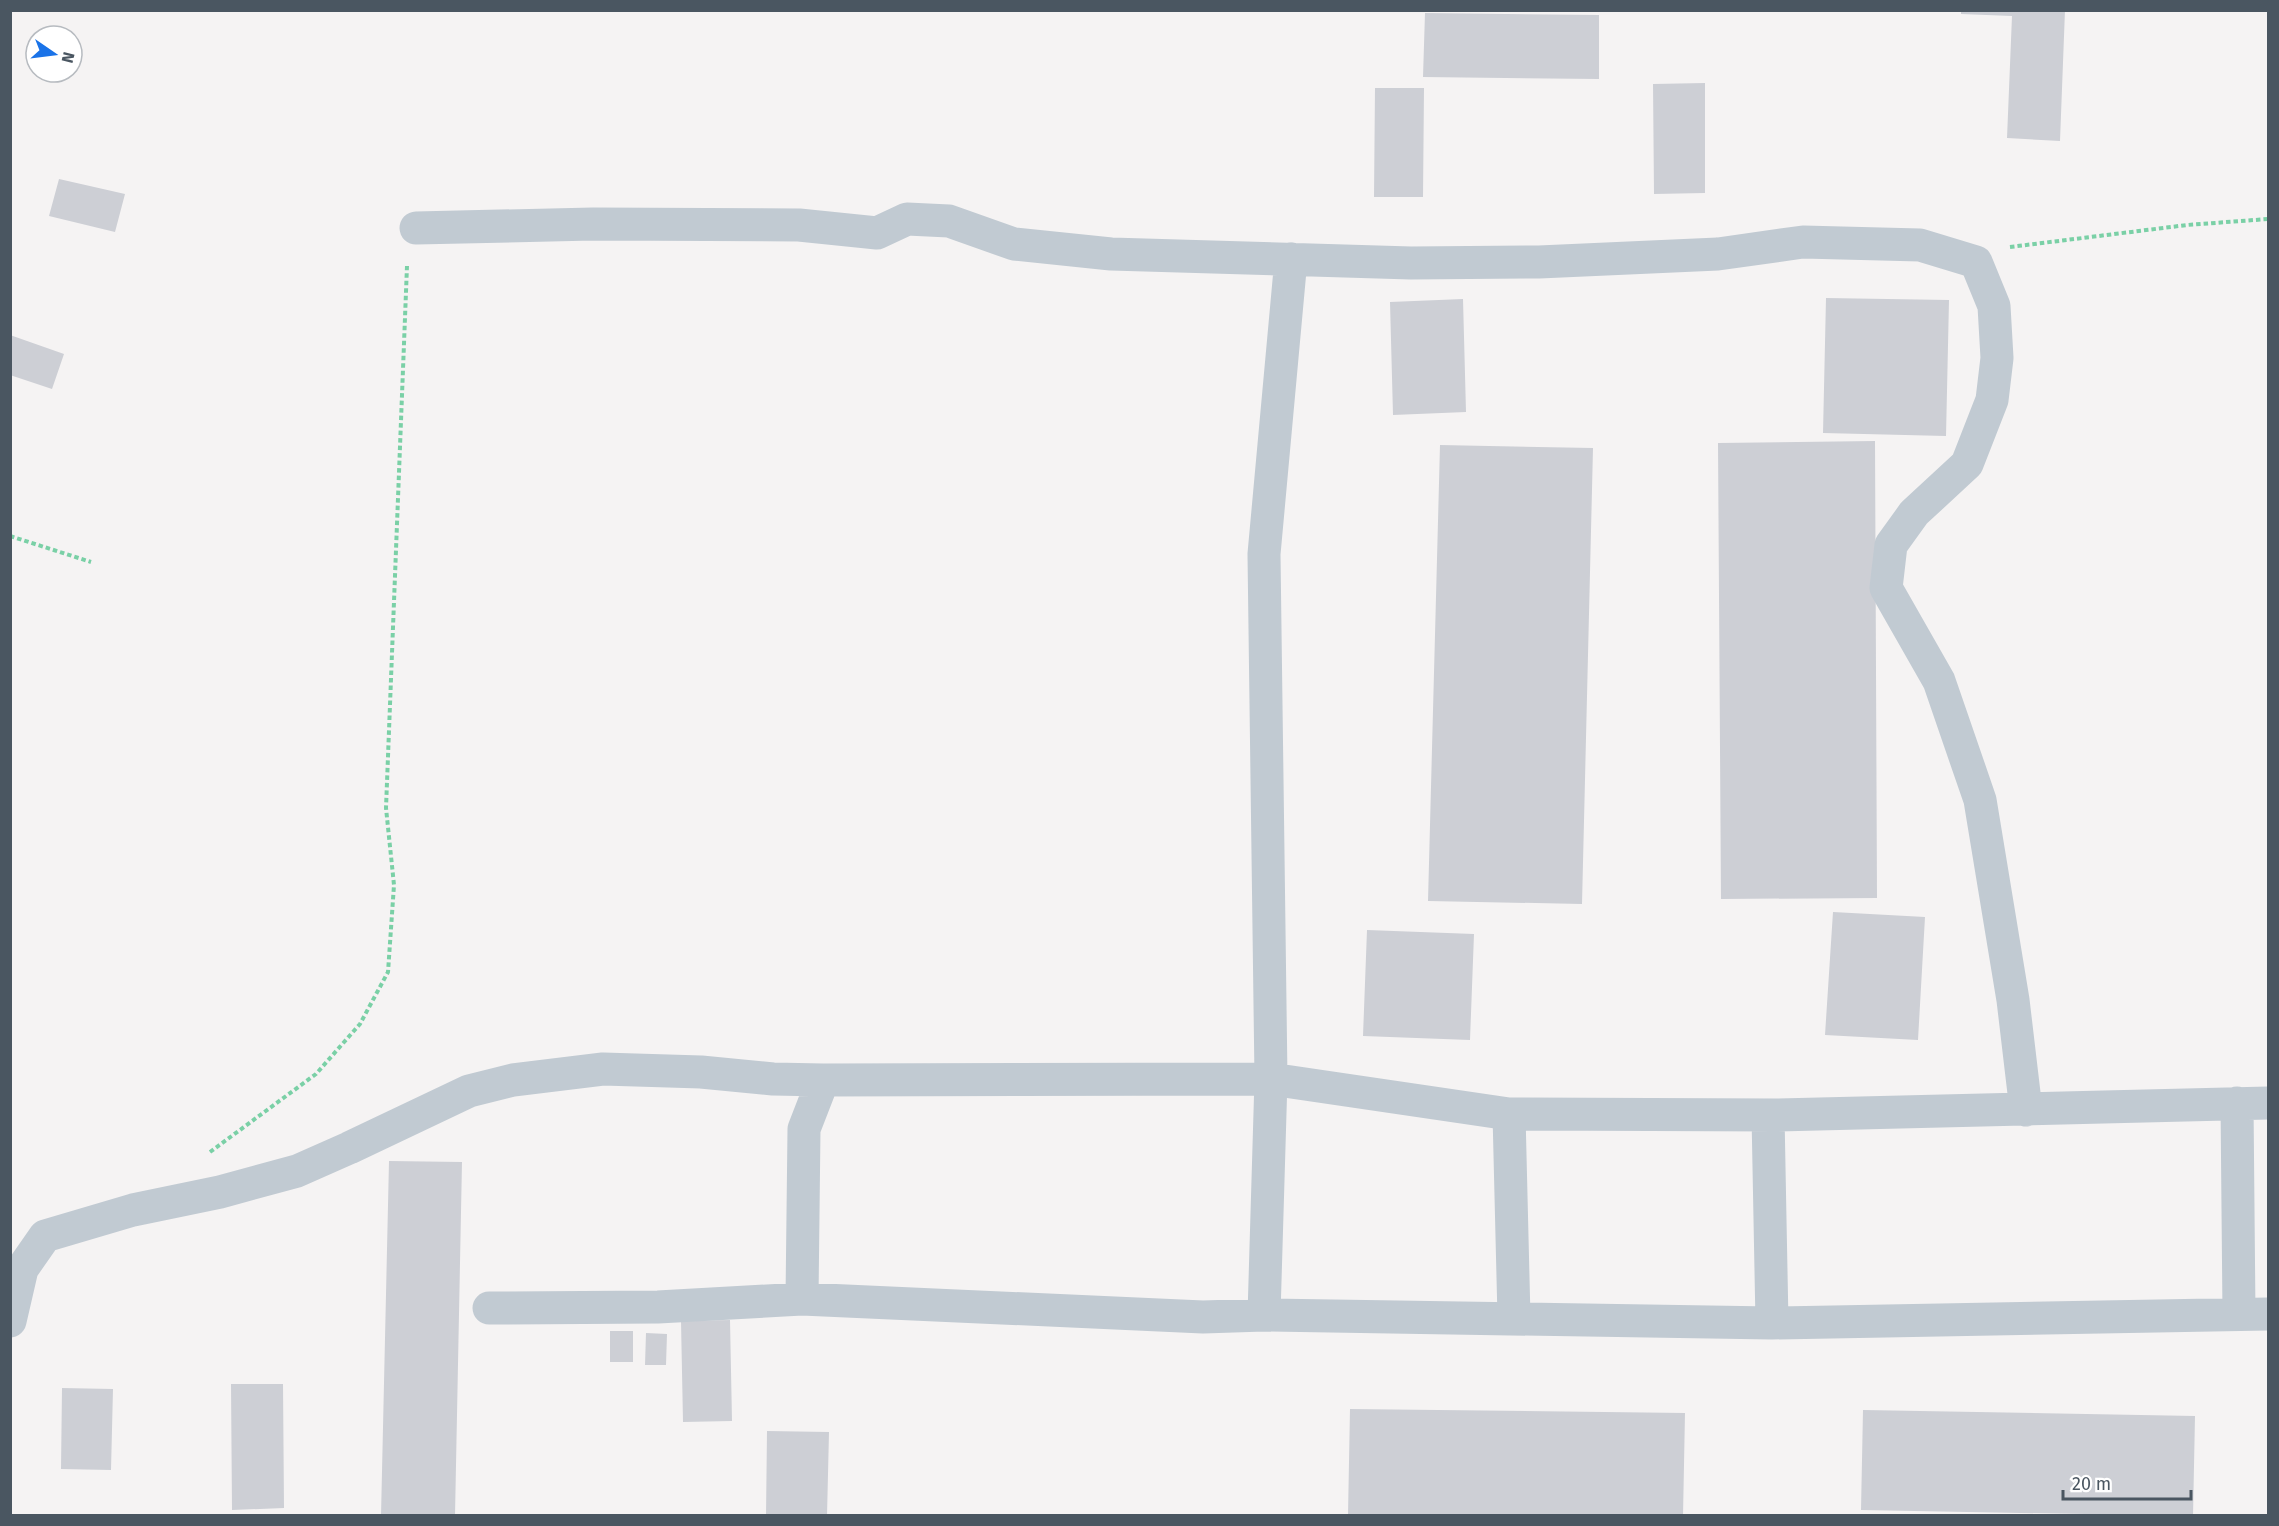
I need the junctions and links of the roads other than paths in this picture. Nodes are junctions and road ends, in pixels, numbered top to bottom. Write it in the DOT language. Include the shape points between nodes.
graph roads {
  1 [pos="416,228"];
  2 [pos="1291,259"];
  3 [pos="1271,1079"];
  4 [pos="823,1080"];
  5 [pos="2268,1102"];
  6 [pos="2236,1103"];
  7 [pos="2026,1110"];
  8 [pos="1509,1114"];
  9 [pos="1768,1115"];
  10 [pos="802,1299"];
  11 [pos="489,1308"];
  12 [pos="2254,1314"];
  13 [pos="1264,1315"];
  14 [pos="1514,1318"];
  15 [pos="10,1321"];
  16 [pos="1772,1323"];
  1 -- 2 [label="street" via="799,225 877,233 907,219 918,219 950,221 1014,244 1111,254"];
  2 -- 3 [label="street" via="1264,554"];
  2 -- 7 [label="street" via="1539,262 1718,254 1803,242 1920,245 1976,262 1994,306 1997,358 1992,400 1967,464 1914,513 1891,546 1886,588 1939,681 1980,800 2013,1000"];
  3 -- 4 [label="street"];
  3 -- 8 [label="street"];
  3 -- 13 [label="street"];
  4 -- 10 [label="street" via="804,1129"];
  4 -- 15 [label="street" via="603,1069 513,1080 469,1091 297,1171 220,1192 133,1209 45,1236 22,1269"];
  5 -- 6 [label="street"];
  6 -- 7 [label="street"];
  6 -- 12 [label="street"];
  7 -- 9 [label="street"];
  8 -- 9 [label="street"];
  8 -- 14 [label="street"];
  9 -- 16 [label="street"];
  10 -- 11 [label="street" via="658,1307"];
  10 -- 13 [label="street" via="1203,1317"];
  12 -- 16 [label="street"];
  13 -- 14 [label="street"];
  14 -- 16 [label="street"];
}
